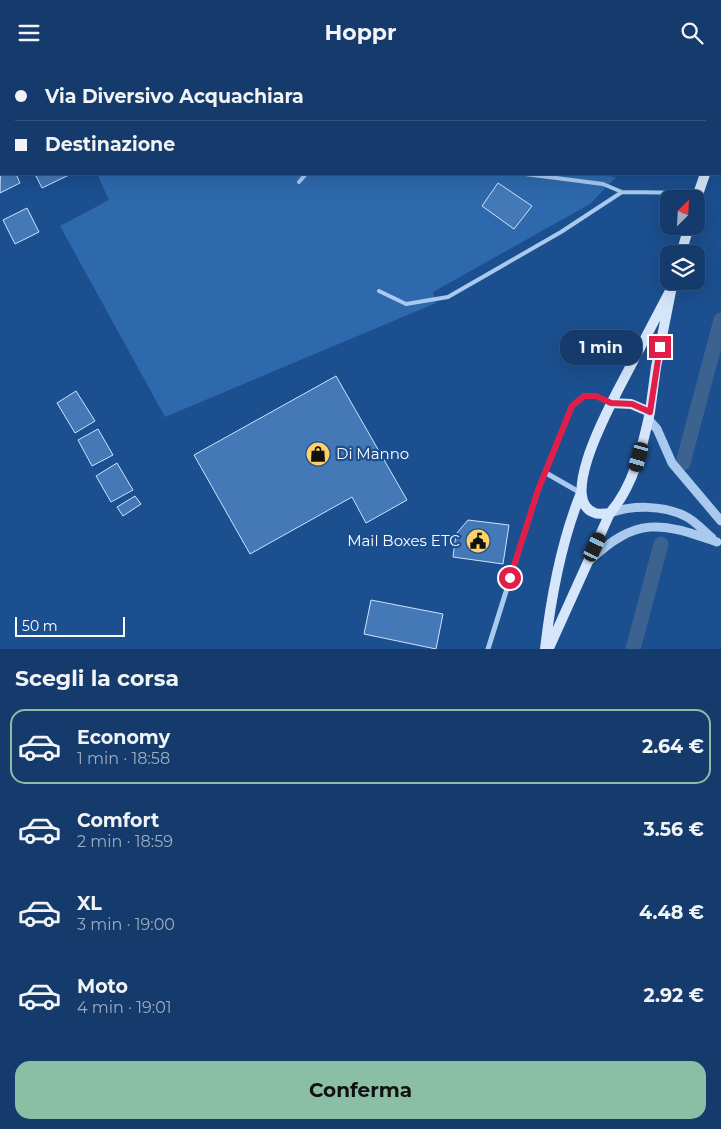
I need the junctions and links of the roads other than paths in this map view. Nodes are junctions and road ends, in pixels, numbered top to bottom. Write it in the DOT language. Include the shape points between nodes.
graph roads {
  1 [pos="305,175"];
  2 [pos="533,175"];
  3 [pos="704,175"];
  4 [pos="299,182"];
  5 [pos="699,190"];
  6 [pos="622,192"];
  7 [pos="660,194"];
  8 [pos="669,290"];
  9 [pos="671,290"];
  10 [pos="379,291"];
  11 [pos="611,403"];
  12 [pos="649,416"];
  13 [pos="546,473"];
  14 [pos="581,493"];
  15 [pos="610,513"];
  16 [pos="721,521"];
  17 [pos="720,543"];
  18 [pos="589,561"];
  19 [pos="488,649"];
  20 [pos="547,649"];
  1 -- 4 [label="lane"];
  2 -- 6 [label="lane" via="603,184"];
  3 -- 5 [label="main road"];
  6 -- 7 [label="lane"];
  6 -- 10 [label="lane" via="561,232 448,297 406,304"];
  8 -- 11 [label="main road"];
  9 -- 12 [label="main road"];
  11 -- 12 [label="main road" via="632,404"];
  11 -- 13 [label="street" via="596,396 584,396 572,406"];
  11 -- 14 [label="main road" via="593,441"];
  12 -- 15 [label="main road" via="634,472 622,500"];
  12 -- 16 [label="street" via="672,463"];
  13 -- 14 [label="street"];
  13 -- 19 [label="street"];
  14 -- 15 [label="main road" via="595,514"];
  14 -- 20 [label="main road" via="572,514 560,566"];
  15 -- 17 [label="street" via="625,508 661,509 686,516"];
  15 -- 18 [label="main road"];
  17 -- 18 [label="street" via="672,527 651,526 635,529 607,543"];
  18 -- 20 [label="main road"];
}
